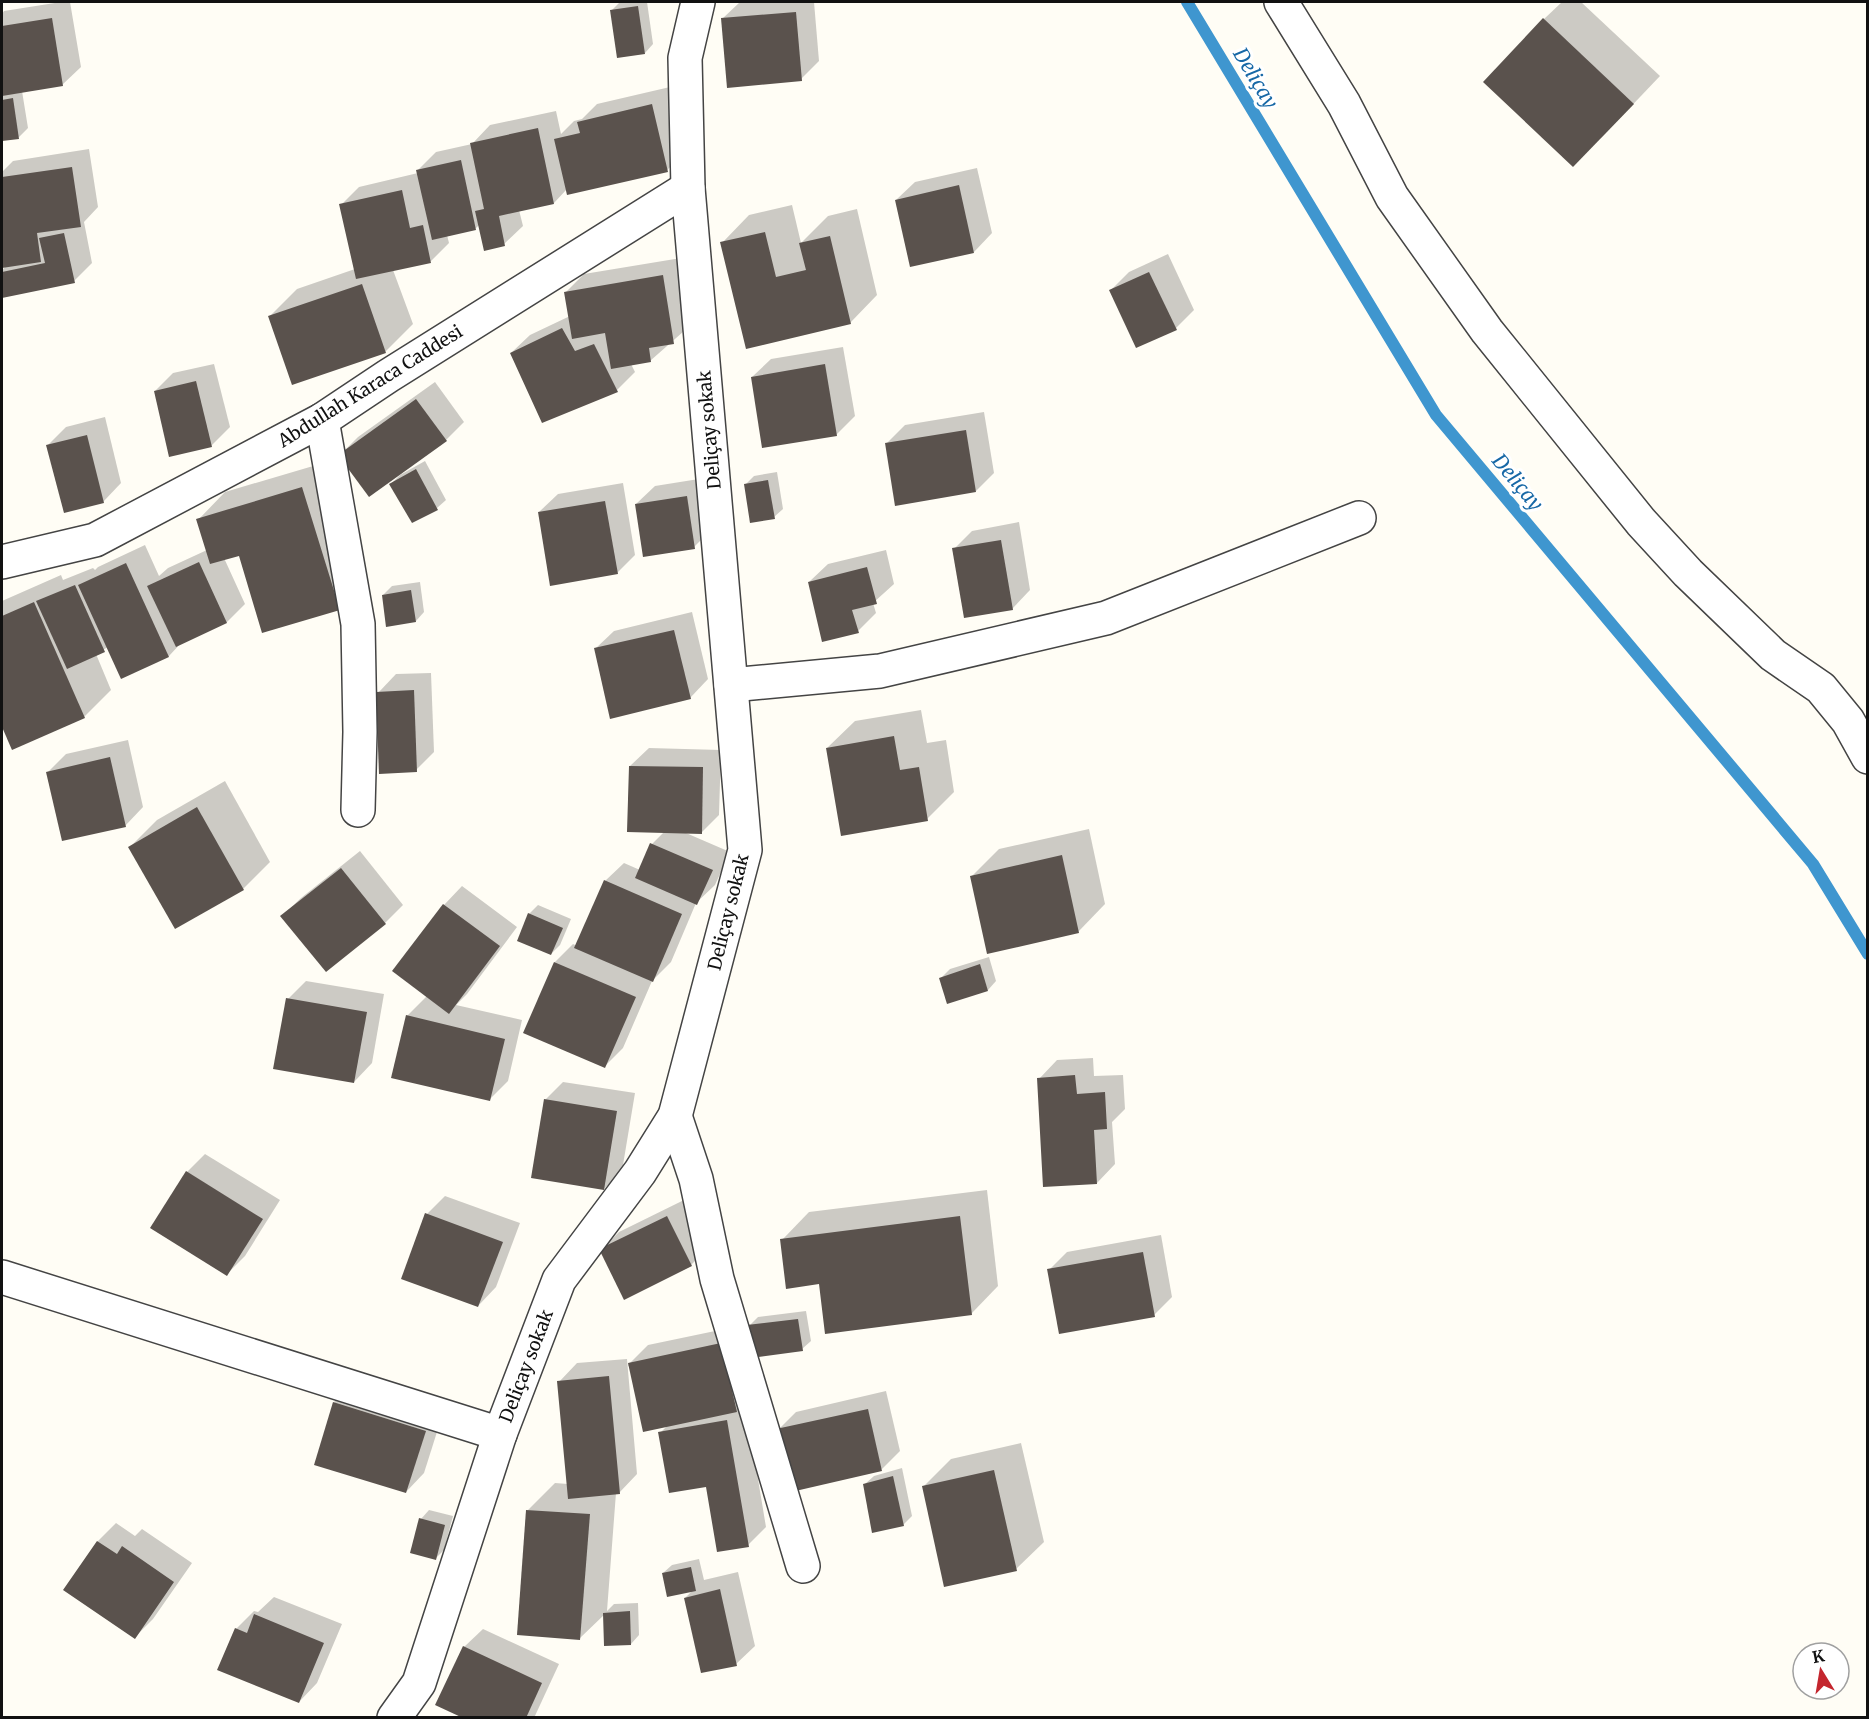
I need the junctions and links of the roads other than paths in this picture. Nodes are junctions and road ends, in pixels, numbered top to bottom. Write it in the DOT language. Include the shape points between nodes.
graph roads {
  1 [pos="698,2"];
  2 [pos="1281,2"];
  3 [pos="688,188"];
  4 [pos="322,420"];
  5 [pos="1359,518"];
  6 [pos="2,562"];
  7 [pos="731,685"];
  8 [pos="1868,757"];
  9 [pos="358,810"];
  10 [pos="675,1116"];
  11 [pos="2,1277"];
  12 [pos="500,1434"];
  13 [pos="803,1566"];
  14 [pos="394,1718"];
  1 -- 3 [label="street, Deliçay sokak" via="684,58"];
  2 -- 8 [label="street" via="1344,104 1392,197 1487,331 1641,522 1773,655 1821,688 1848,721"];
  3 -- 4 [label="street, Abdullah Karaca Caddesi"];
  3 -- 7 [label="street, Deliçay sokak"];
  4 -- 6 [label="street, Abdullah Karaca Caddesi" via="95,540"];
  4 -- 9 [label="street" via="358,624"];
  5 -- 7 [label="street" via="1106,618 880,671"];
  7 -- 10 [label="street, Deliçay sokak" via="745,850"];
  10 -- 12 [label="street, Deliçay sokak" via="640,1172 559,1280"];
  10 -- 13 [label="street" via="696,1179 717,1279"];
  11 -- 12 [label="street"];
  12 -- 14 [label="street, Deliçay sokak" via="419,1683"];
}
